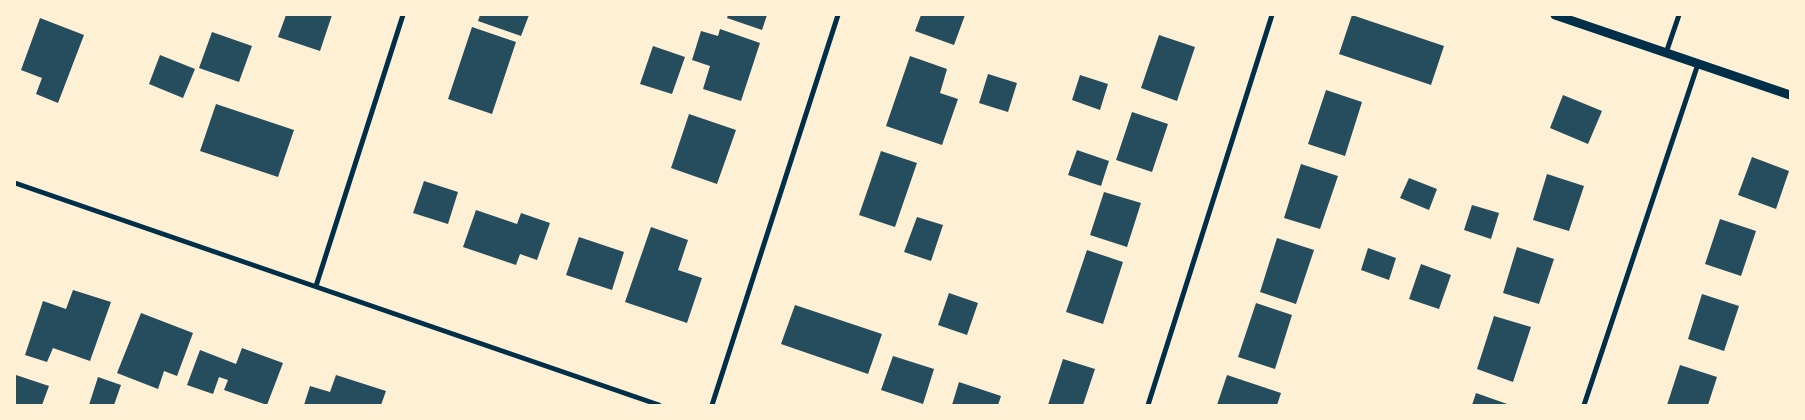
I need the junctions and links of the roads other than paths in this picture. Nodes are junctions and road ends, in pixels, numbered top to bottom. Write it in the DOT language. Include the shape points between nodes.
graph roads {
  1 [pos="403,15"];
  2 [pos="838,15"];
  3 [pos="1272,15"];
  4 [pos="1555,15"];
  5 [pos="1679,15"];
  6 [pos="1666,53"];
  7 [pos="1698,64"];
  8 [pos="1790,95"];
  9 [pos="15,183"];
  10 [pos="316,286"];
  11 [pos="659,405"];
  12 [pos="712,405"];
  13 [pos="1148,405"];
  14 [pos="1584,405"];
  1 -- 10 [label="street"];
  2 -- 12 [label="street"];
  3 -- 13 [label="street"];
  4 -- 6 [label="street"];
  5 -- 6 [label="street"];
  6 -- 7 [label="street"];
  7 -- 8 [label="street"];
  7 -- 14 [label="street"];
  9 -- 10 [label="street"];
  10 -- 11 [label="street"];
}
